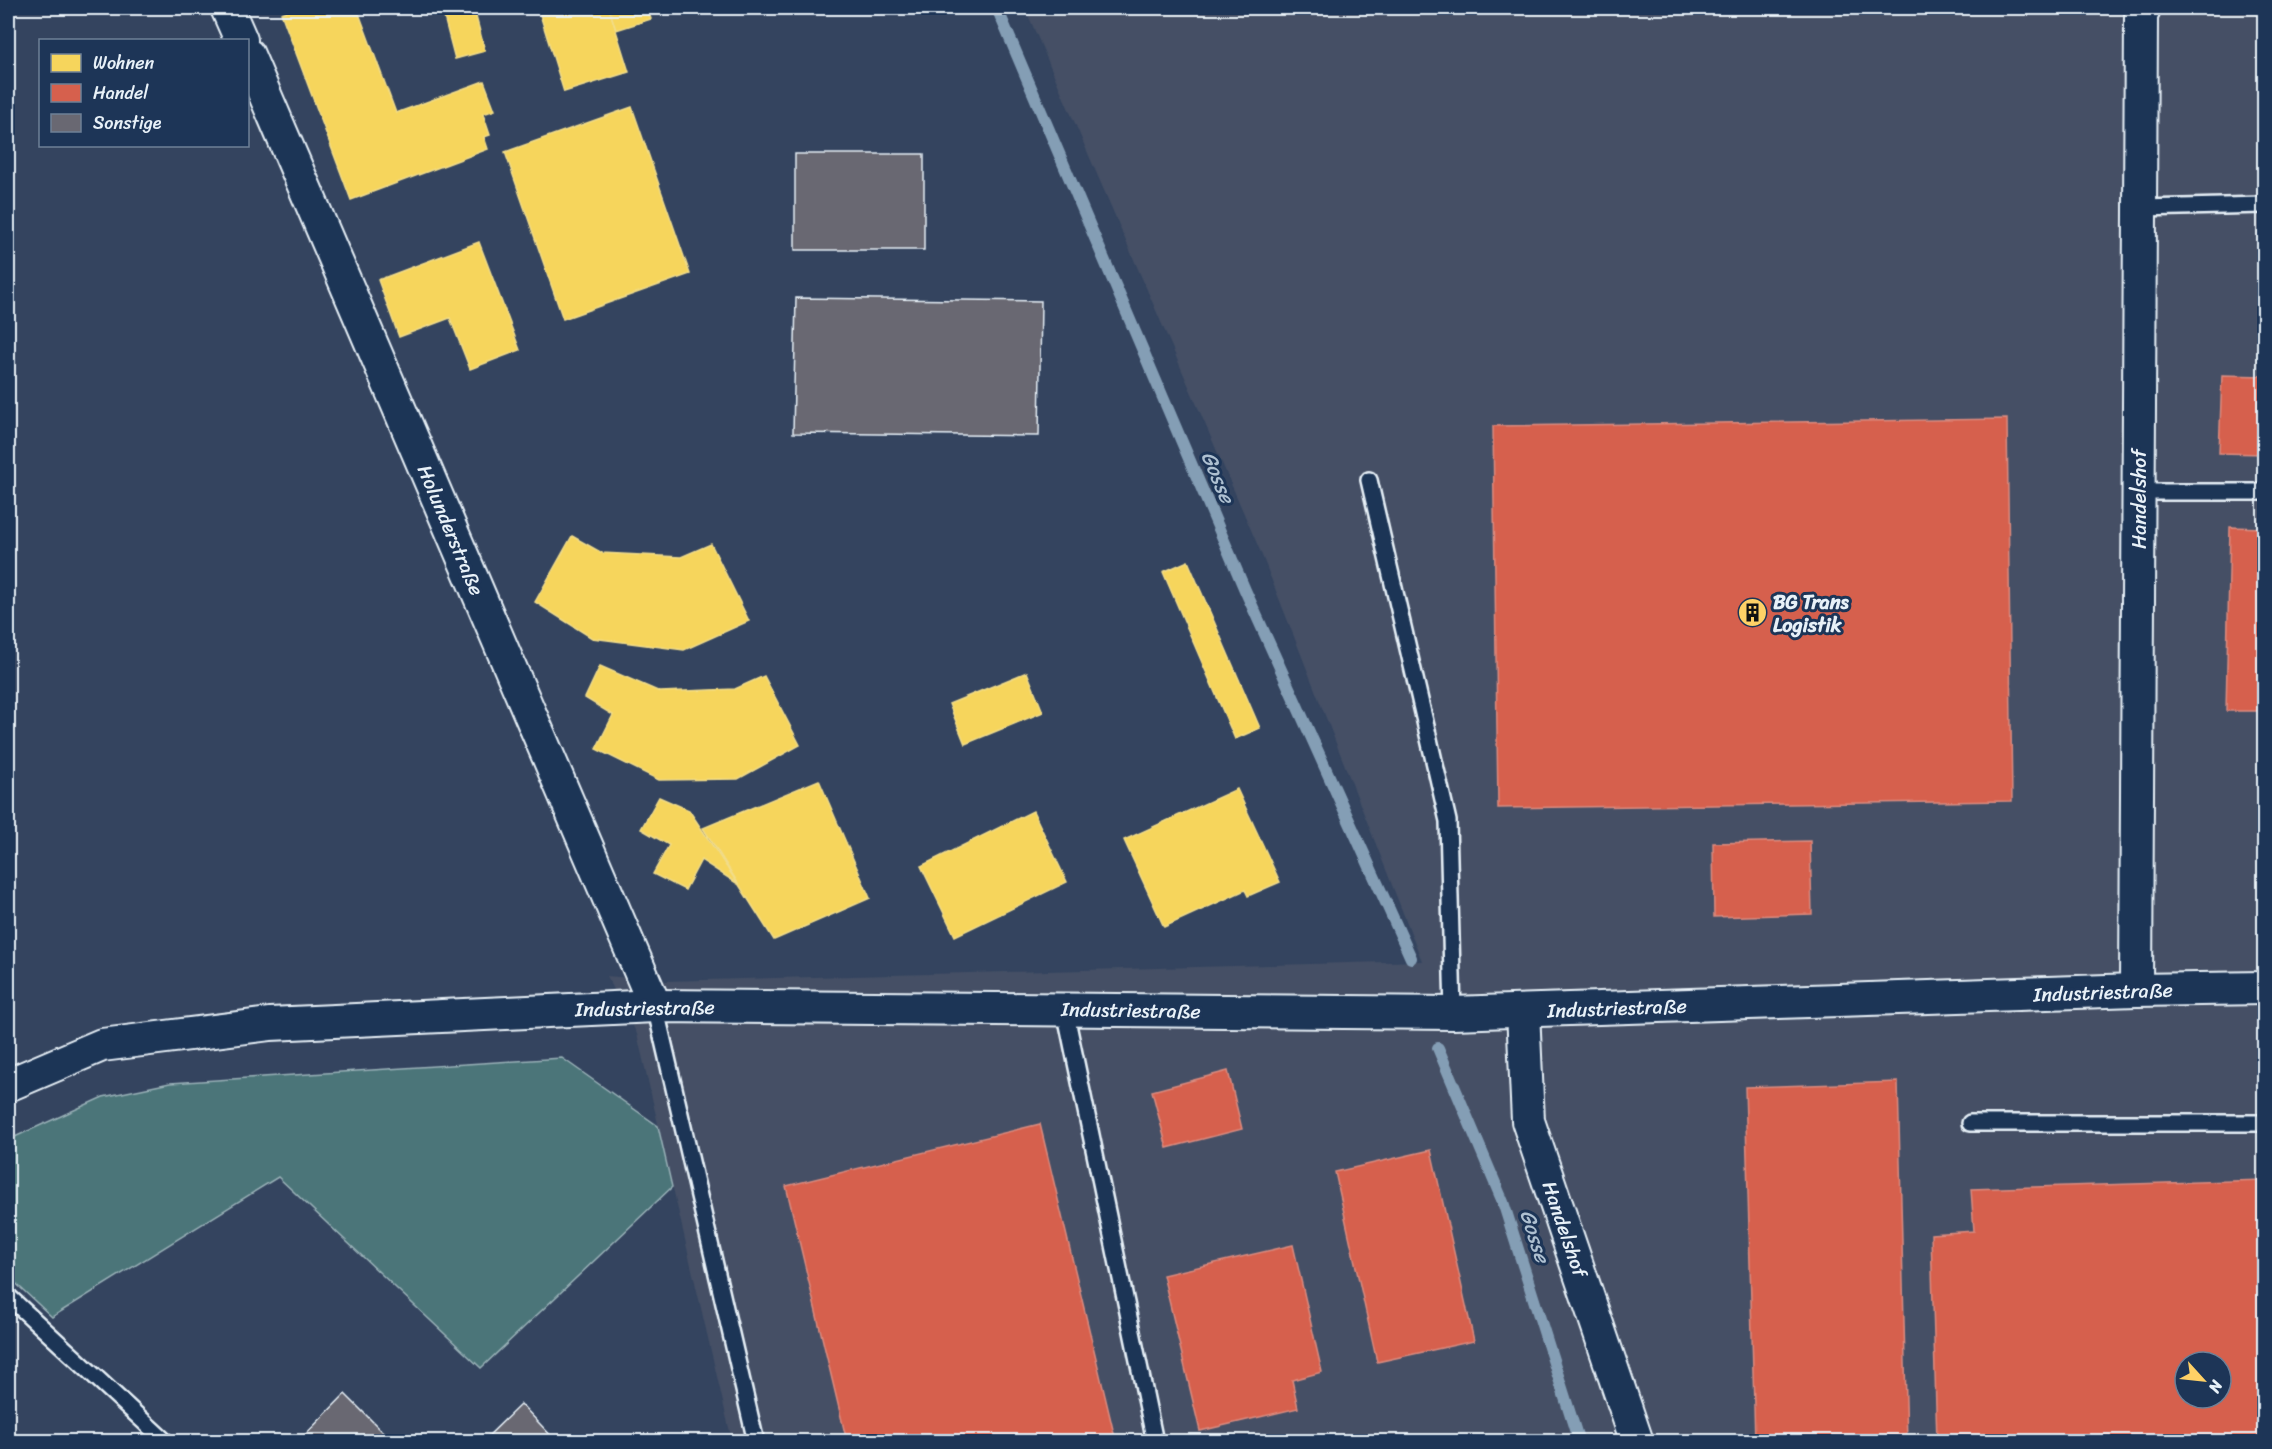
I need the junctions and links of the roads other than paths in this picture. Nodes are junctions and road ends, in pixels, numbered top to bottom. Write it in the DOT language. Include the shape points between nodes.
graph roads {
  1 [pos="227,8"];
  2 [pos="2144,8"];
  3 [pos="241,39"];
  4 [pos="249,57"];
  5 [pos="2265,205"];
  6 [pos="2140,207"];
  7 [pos="1369,480"];
  8 [pos="2139,492"];
  9 [pos="2265,492"];
  10 [pos="2265,988"];
  11 [pos="2136,990"];
  12 [pos="655,1006"];
  13 [pos="1065,1010"];
  14 [pos="1523,1011"];
  15 [pos="1453,1013"];
  16 [pos="8,1085"];
  17 [pos="1970,1123"];
  18 [pos="2265,1123"];
  19 [pos="8,1296"];
  20 [pos="166,1442"];
  21 [pos="756,1442"];
  22 [pos="1155,1442"];
  23 [pos="1637,1442"];
  1 -- 3 [label="street"];
  2 -- 6 [label="street, Handelshof"];
  4 -- 12 [label="street, Holunderstraße"];
  5 -- 6 [label="lane"];
  6 -- 8 [label="street, Handelshof"];
  7 -- 15 [label="lane" via="1448,821"];
  8 -- 9 [label="lane"];
  8 -- 11 [label="street, Handelshof"];
  10 -- 11 [label="street, Industriestraße"];
  11 -- 14 [label="street, Industriestraße"];
  12 -- 13 [label="street, Industriestraße"];
  12 -- 16 [label="street, Industriestraße" via="259,1026 102,1045"];
  12 -- 21 [label="lane"];
  13 -- 15 [label="street, Industriestraße"];
  13 -- 22 [label="lane"];
  14 -- 15 [label="street, Industriestraße"];
  14 -- 23 [label="street, Handelshof" via="1528,1121"];
  17 -- 18 [label="lane"];
  19 -- 20 [label="lane"];
}
